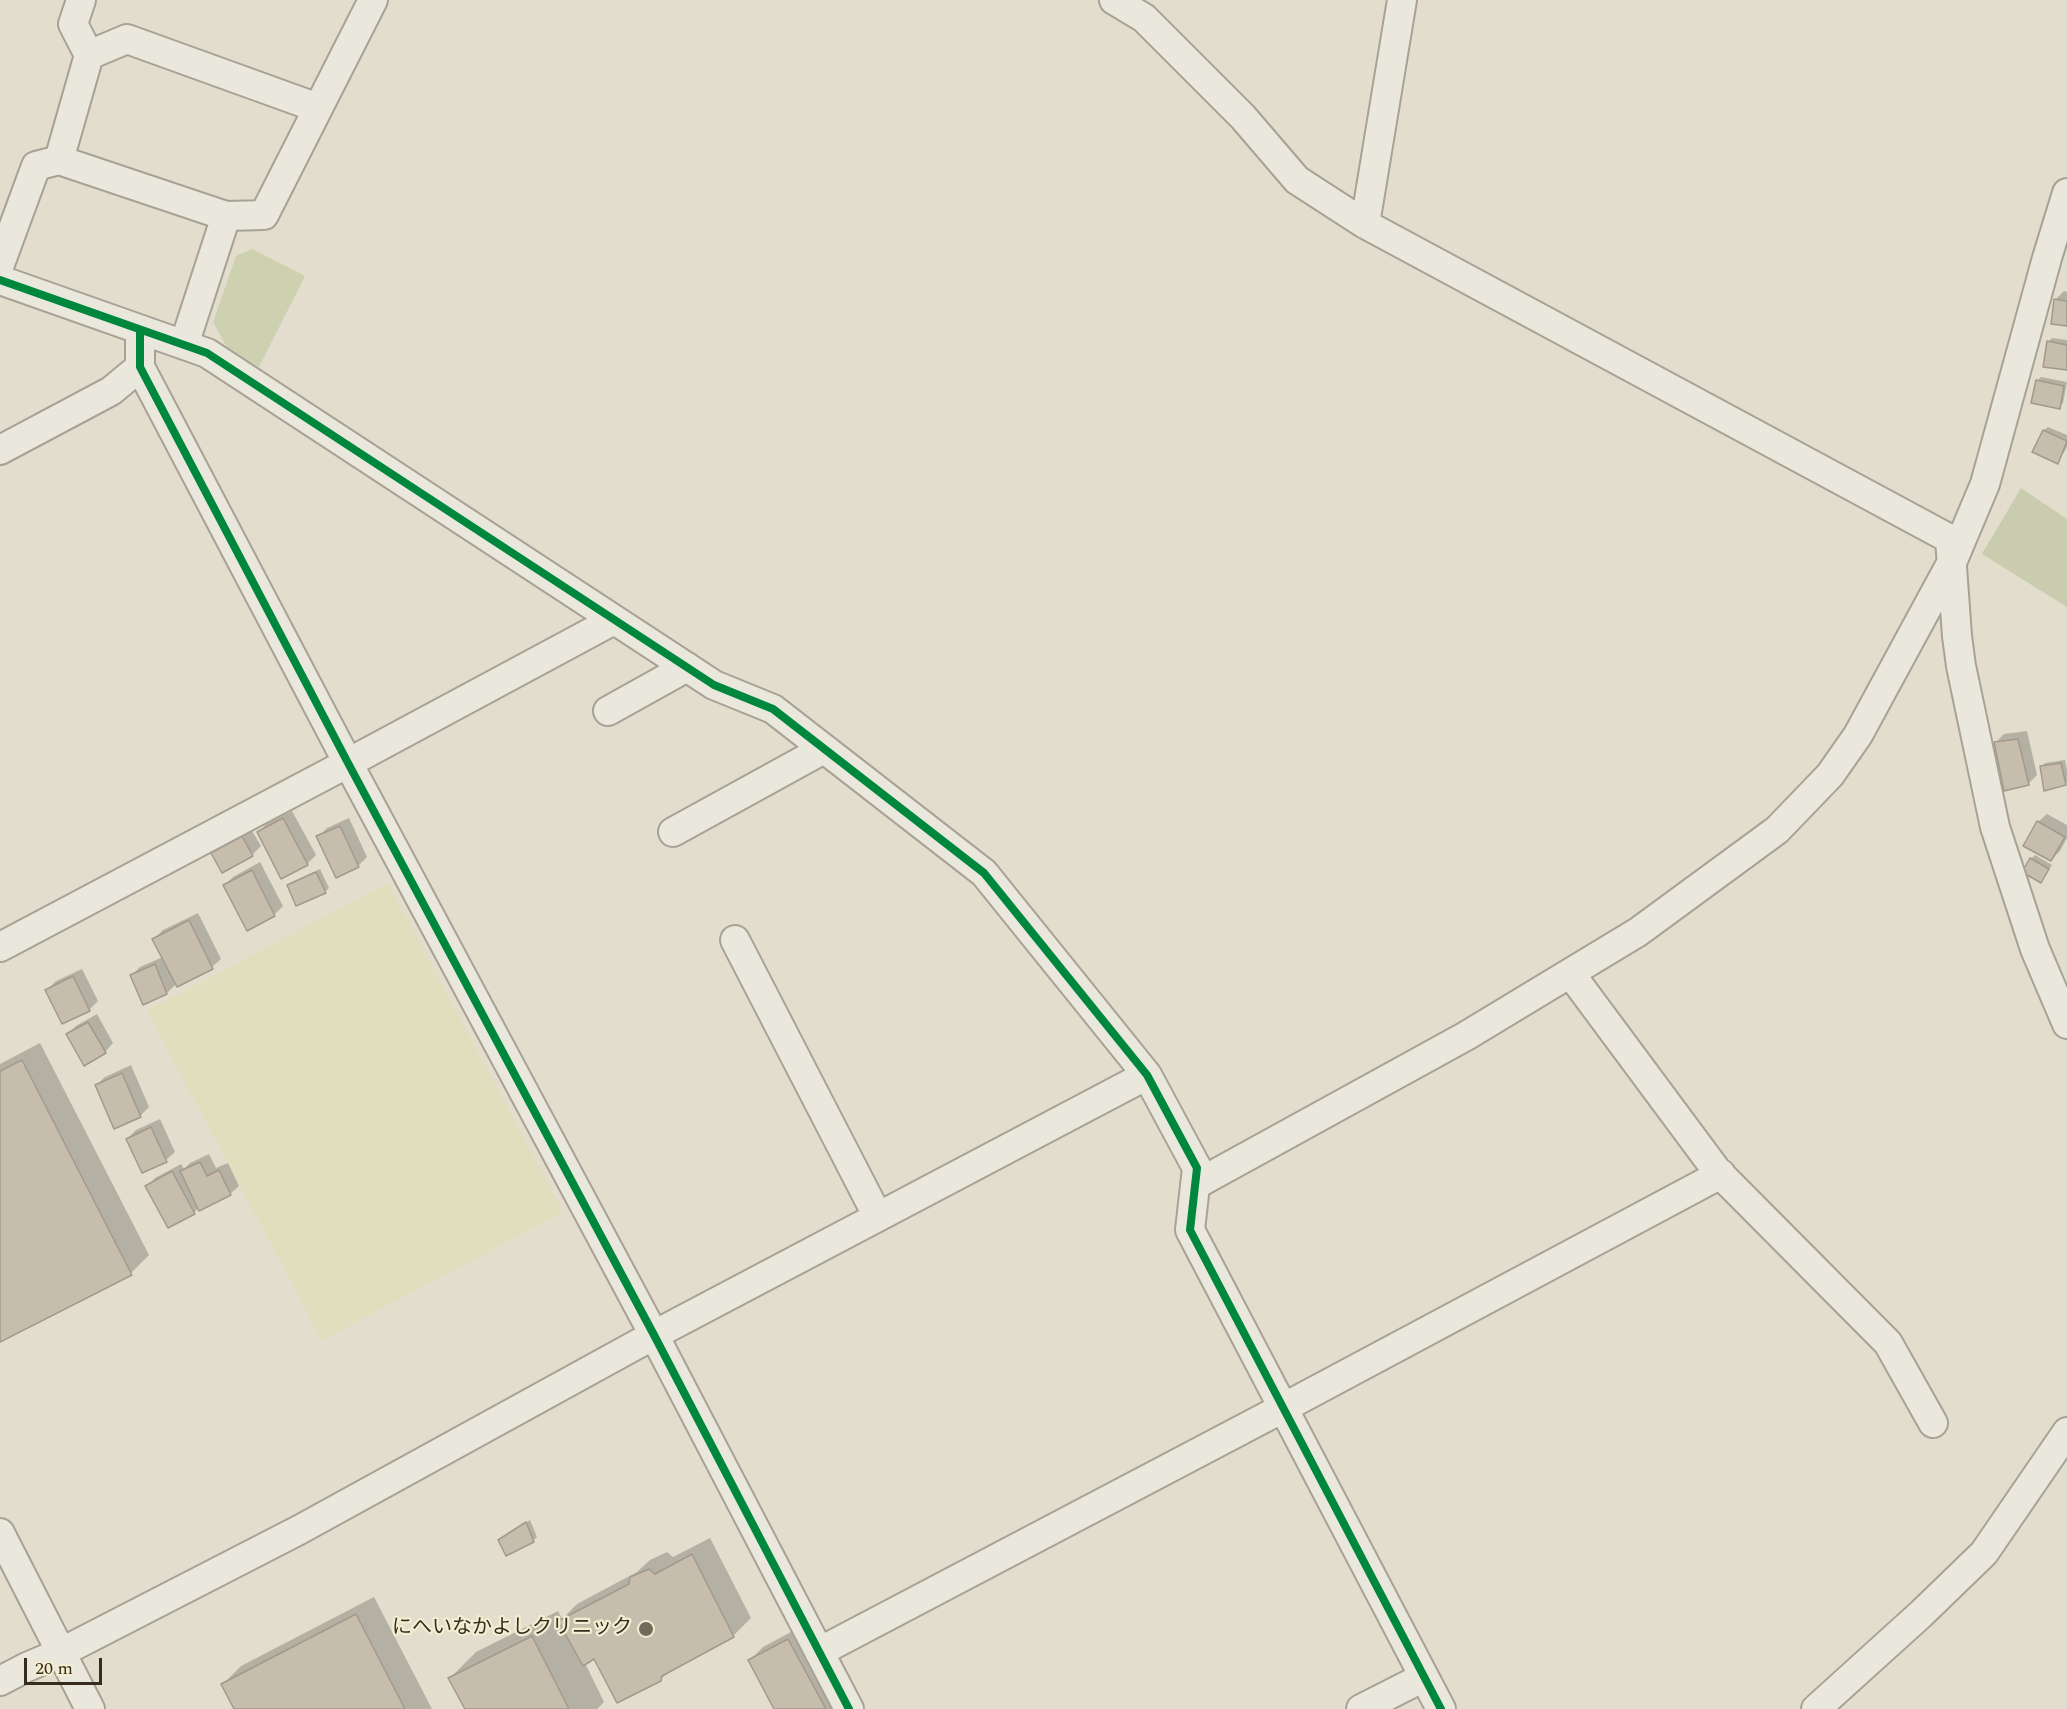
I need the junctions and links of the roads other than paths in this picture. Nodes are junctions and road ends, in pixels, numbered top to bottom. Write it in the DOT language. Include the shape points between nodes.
graph roads {
  1 [pos="81,0"];
  2 [pos="373,0"];
  3 [pos="1114,0"];
  4 [pos="1402,0"];
  5 [pos="88,55"];
  6 [pos="318,108"];
  7 [pos="59,160"];
  8 [pos="2067,193"];
  9 [pos="226,216"];
  10 [pos="1365,224"];
  11 [pos="2057,259"];
  12 [pos="0,264"];
  13 [pos="0,280"];
  14 [pos="140,330"];
  15 [pos="184,345"];
  16 [pos="140,367"];
  17 [pos="0,450"];
  18 [pos="1953,560"];
  19 [pos="614,620"];
  20 [pos="687,668"];
  21 [pos="608,711"];
  22 [pos="824,749"];
  23 [pos="348,764"];
  24 [pos="673,832"];
  25 [pos="735,940"];
  26 [pos="0,947"];
  27 [pos="1570,973"];
  28 [pos="2067,1024"];
  29 [pos="1147,1075"];
  30 [pos="1721,1174"];
  31 [pos="1195,1185"];
  32 [pos="878,1217"];
  33 [pos="654,1335"];
  34 [pos="1283,1408"];
  35 [pos="1933,1423"];
  36 [pos="2067,1432"];
  37 [pos="0,1533"];
  38 [pos="819,1652"];
  39 [pos="60,1653"];
  40 [pos="1424,1677"];
  41 [pos="0,1681"];
  42 [pos="90,1709"];
  43 [pos="849,1709"];
  44 [pos="1361,1709"];
  45 [pos="1441,1709"];
  46 [pos="1816,1709"];
  1 -- 5 [label="street" via="73,24"];
  2 -- 6 [label="street"];
  3 -- 10 [label="street" via="1144,18 1243,117 1297,180"];
  4 -- 10 [label="street"];
  5 -- 6 [label="street" via="127,39"];
  5 -- 7 [label="street"];
  6 -- 9 [label="street" via="264,215"];
  7 -- 9 [label="street"];
  7 -- 12 [label="street" via="36,166"];
  8 -- 11 [label="street"];
  9 -- 15 [label="street"];
  10 -- 18 [label="street" via="1950,539"];
  11 -- 18 [label="street" via="1985,484"];
  13 -- 14 [label="street"];
  14 -- 15 [label="street"];
  14 -- 16 [label="street"];
  15 -- 19 [label="street" via="207,353"];
  16 -- 17 [label="street" via="111,391"];
  16 -- 23 [label="street"];
  18 -- 27 [label="street" via="1858,735 1830,775 1777,830 1638,932"];
  18 -- 28 [label="street" via="1961,666 1995,827 2035,949"];
  19 -- 20 [label="street"];
  19 -- 23 [label="street"];
  20 -- 21 [label="street"];
  20 -- 22 [label="street" via="773,709"];
  22 -- 24 [label="street"];
  22 -- 29 [label="street" via="984,873"];
  23 -- 26 [label="street"];
  23 -- 33 [label="street"];
  25 -- 32 [label="street"];
  27 -- 30 [label="street"];
  27 -- 31 [label="street" via="1466,1036"];
  29 -- 31 [label="street" via="1197,1168"];
  29 -- 32 [label="street"];
  30 -- 34 [label="street"];
  30 -- 35 [label="street" via="1888,1343"];
  31 -- 34 [label="street" via="1190,1230"];
  32 -- 33 [label="street"];
  33 -- 38 [label="street"];
  33 -- 39 [label="street" via="299,1530"];
  34 -- 38 [label="street"];
  34 -- 40 [label="street"];
  36 -- 46 [label="street" via="1984,1554"];
  37 -- 39 [label="street"];
  38 -- 43 [label="street"];
  39 -- 41 [label="street"];
  39 -- 42 [label="street"];
  40 -- 44 [label="street"];
  40 -- 45 [label="street"];
}
